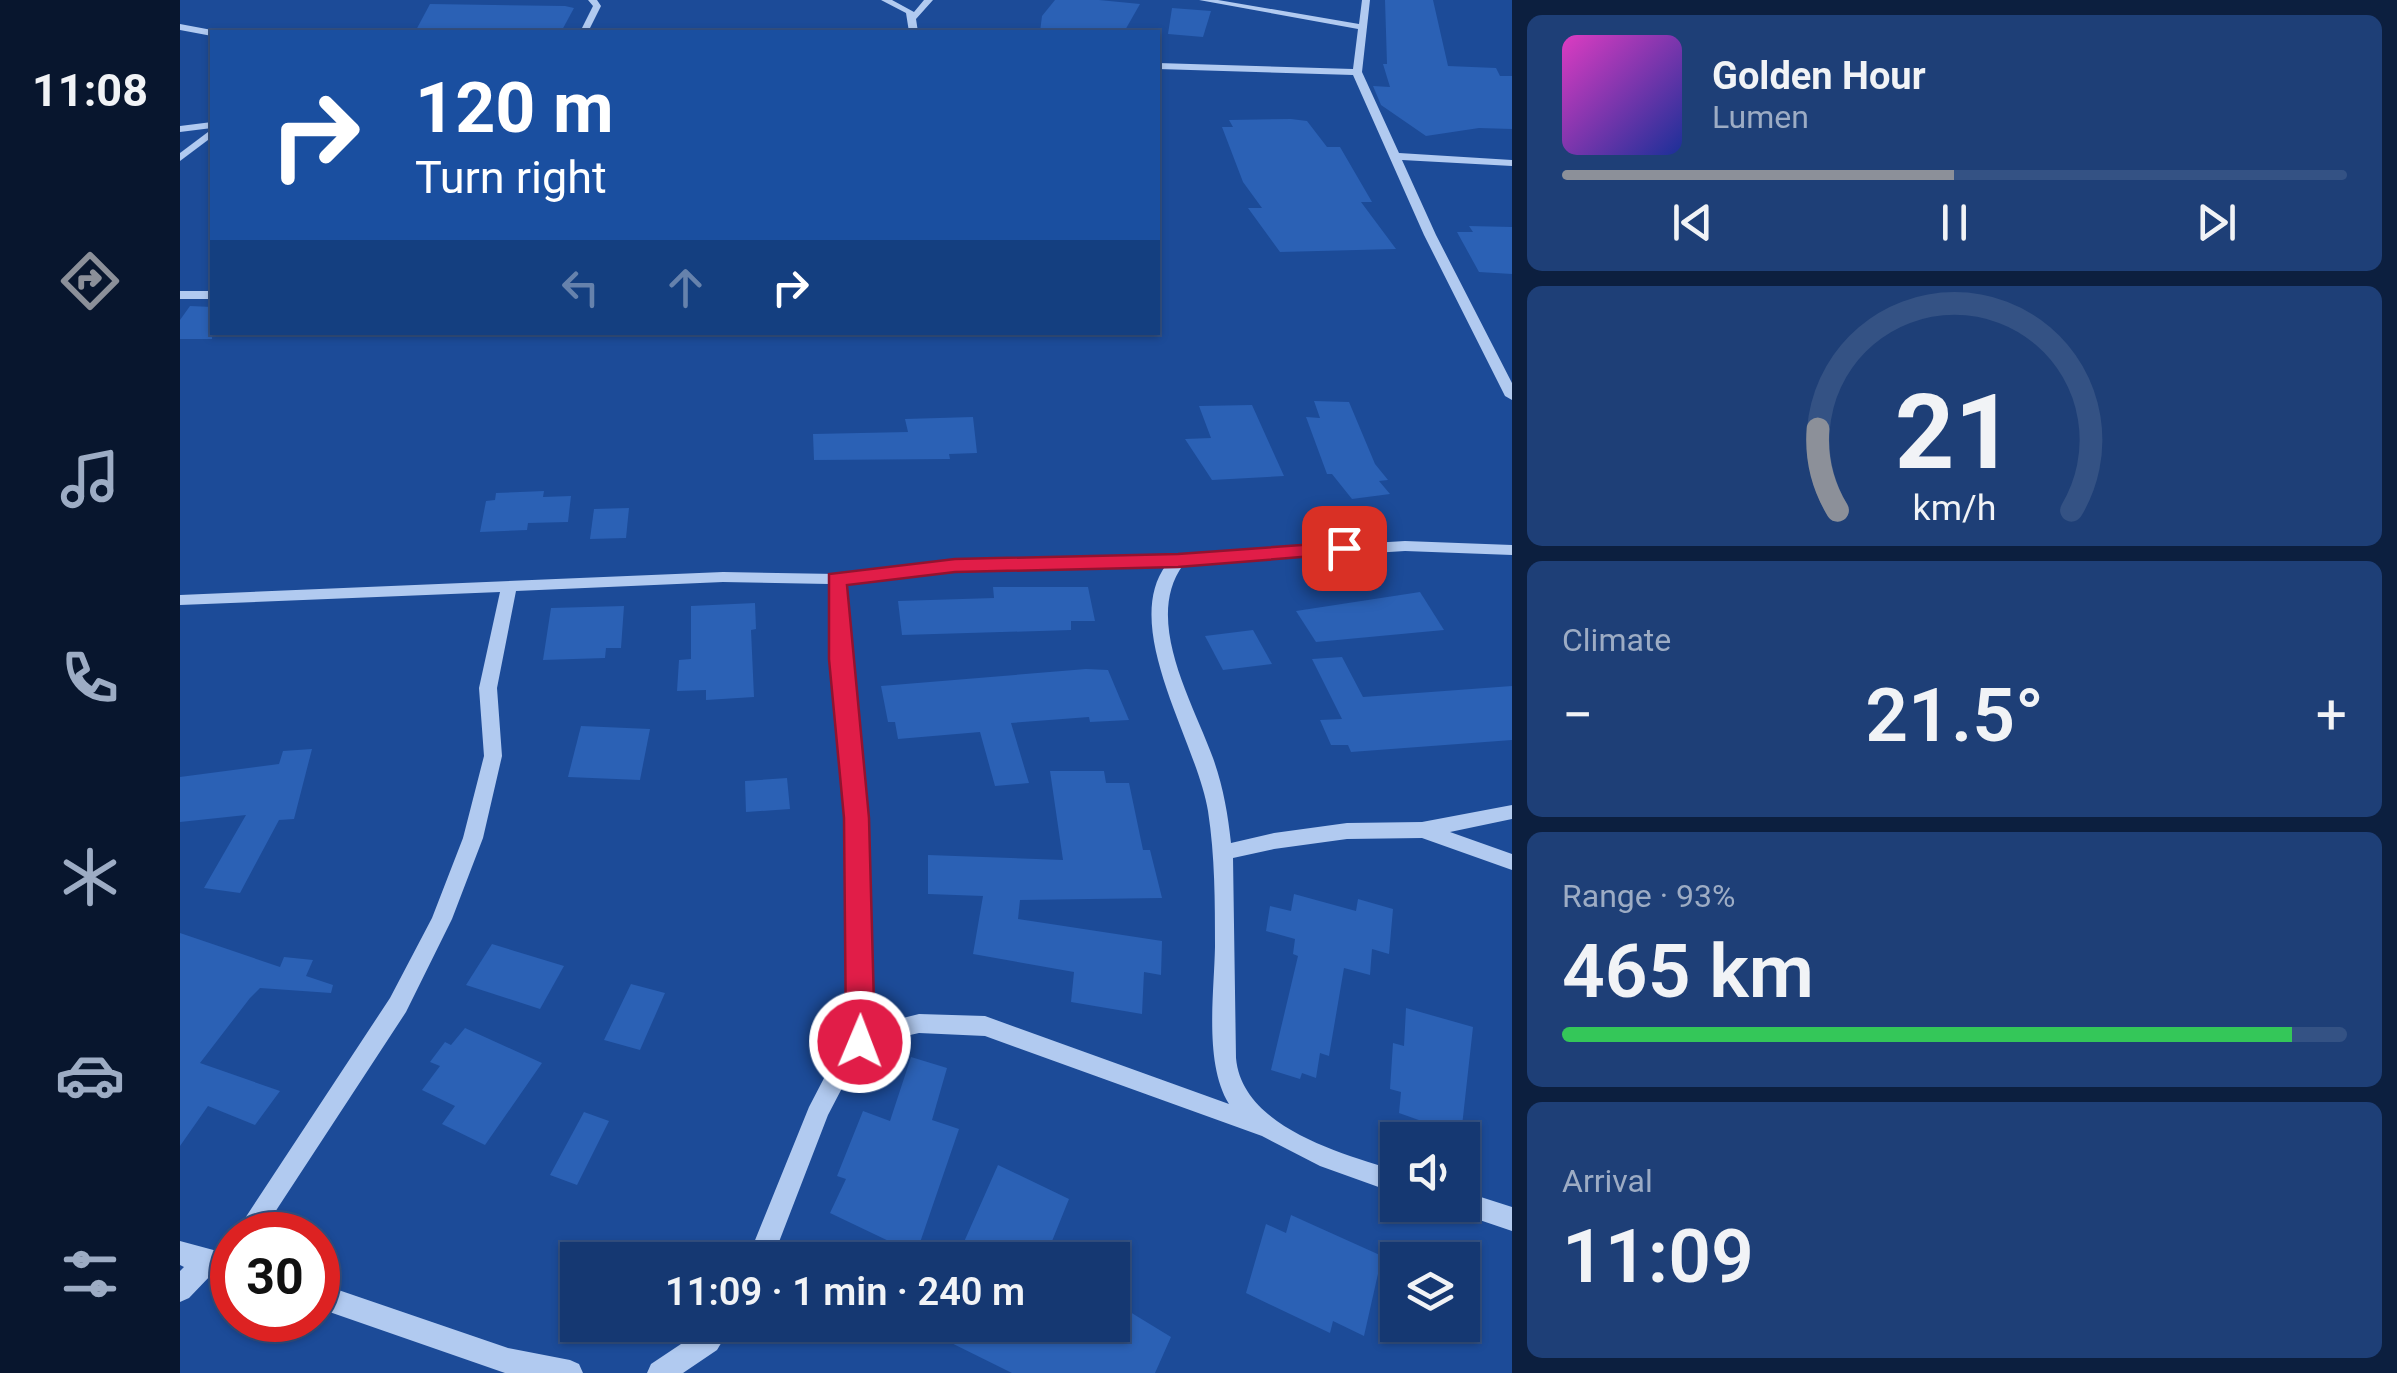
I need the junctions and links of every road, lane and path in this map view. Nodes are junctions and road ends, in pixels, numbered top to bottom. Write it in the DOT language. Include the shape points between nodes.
graph roads {
  1 [pos="611,0"];
  2 [pos="1203,0"];
  3 [pos="1366,0"];
  4 [pos="928,1"];
  5 [pos="890,2"];
  6 [pos="595,3"];
  7 [pos="914,17"];
  8 [pos="1360,27"];
  9 [pos="180,28"];
  10 [pos="585,30"];
  11 [pos="914,30"];
  12 [pos="210,33"];
  13 [pos="1160,66"];
  14 [pos="1357,72"];
  15 [pos="180,129"];
  16 [pos="210,129"];
  17 [pos="210,131"];
  18 [pos="1395,156"];
  19 [pos="180,158"];
  20 [pos="1512,164"];
  21 [pos="180,294"];
  22 [pos="210,295"];
  23 [pos="1512,396"];
  24 [pos="1512,550"];
  25 [pos="1178,560"];
  26 [pos="837,579"];
  27 [pos="509,588"];
  28 [pos="180,600"];
  29 [pos="1512,812"];
  30 [pos="1422,830"];
  31 [pos="1222,853"];
  32 [pos="1512,862"];
  33 [pos="860,1042"];
  34 [pos="1262,1126"];
  35 [pos="1380,1176"];
  36 [pos="1480,1209"];
  37 [pos="261,1212"];
  38 [pos="1512,1219"];
  39 [pos="768,1242"];
  40 [pos="180,1253"];
  41 [pos="210,1259"];
  42 [pos="210,1271"];
  43 [pos="180,1289"];
  44 [pos="340,1304"];
  45 [pos="706,1342"];
  46 [pos="570,1373"];
  47 [pos="660,1373"];
  1 -- 6 [label="street"];
  2 -- 8 [label="street"];
  3 -- 8 [label="street"];
  4 -- 5 [label="street"];
  4 -- 7 [label="street"];
  5 -- 7 [label="street"];
  6 -- 10 [label="street"];
  7 -- 11 [label="street"];
  8 -- 14 [label="street"];
  9 -- 12 [label="street"];
  13 -- 14 [label="street"];
  14 -- 18 [label="street"];
  15 -- 16 [label="street"];
  17 -- 19 [label="street"];
  18 -- 20 [label="street"];
  18 -- 23 [label="street"];
  21 -- 22 [label="street"];
  24 -- 25 [label="street" via="1388,546"];
  25 -- 26 [label="street" via="955,565"];
  25 -- 31 [label="street" via="1159,584 1157,618 1211,781"];
  26 -- 27 [label="street"];
  26 -- 33 [label="street" via="857,818"];
  27 -- 28 [label="street"];
  27 -- 37 [label="street" via="488,688 493,756 473,838 442,919 398,1005"];
  29 -- 30 [label="street"];
  30 -- 31 [label="street" via="1347,831"];
  30 -- 32 [label="street"];
  31 -- 34 [label="street" via="1230,1084"];
  33 -- 34 [label="street" via="944,1020 985,1026"];
  33 -- 39 [label="street" via="833,1079"];
  34 -- 35 [label="street"];
  36 -- 38 [label="street"];
  40 -- 41 [label="street"];
  42 -- 43 [label="street"];
  44 -- 46 [label="street" via="508,1361"];
  45 -- 47 [label="street"];
}
